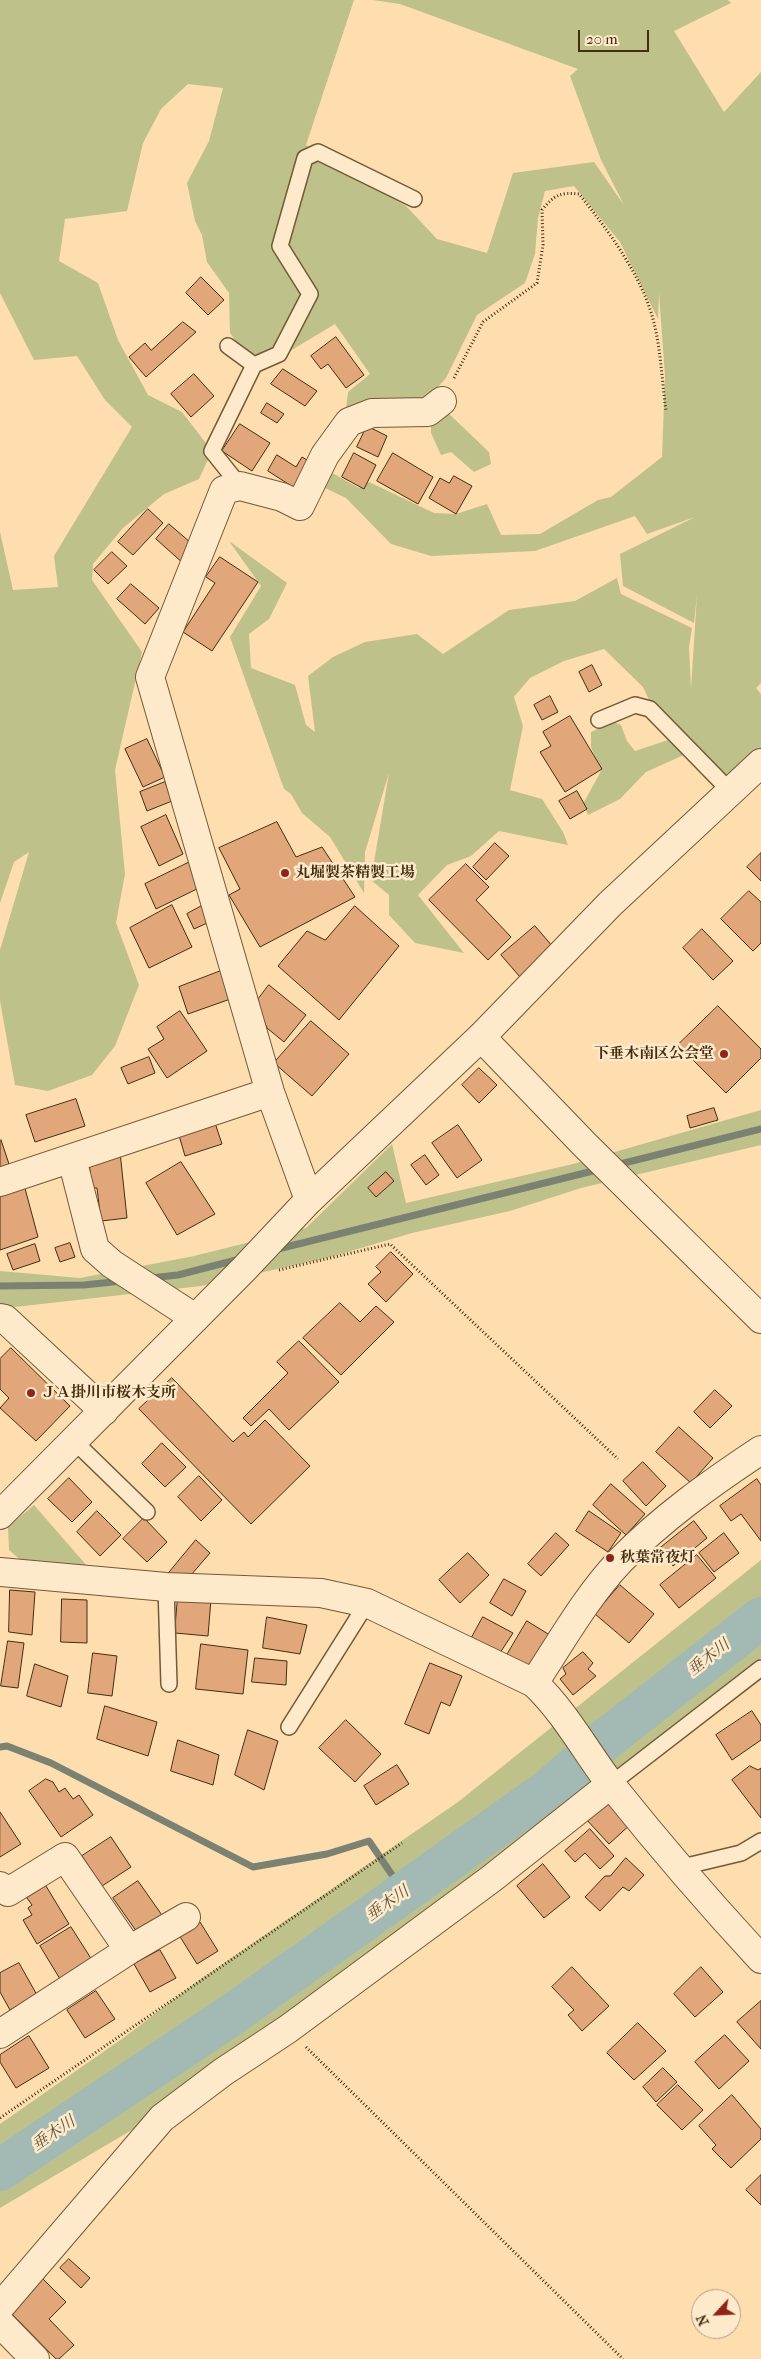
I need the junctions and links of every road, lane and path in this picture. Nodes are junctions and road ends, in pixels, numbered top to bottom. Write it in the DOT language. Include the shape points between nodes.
graph roads {
  1 [pos="414,199"];
  2 [pos="228,346"];
  3 [pos="254,365"];
  4 [pos="442,401"];
  5 [pos="666,411"];
  6 [pos="240,486"];
  7 [pos="599,720"];
  8 [pos="761,763"];
  9 [pos="731,792"];
  10 [pos="481,1037"];
  11 [pos="270,1092"];
  12 [pos="72,1159"];
  13 [pos="0,1182"];
  14 [pos="309,1200"];
  15 [pos="272,1272"];
  16 [pos="0,1318"];
  17 [pos="195,1318"];
  18 [pos="761,1319"];
  19 [pos="104,1411"];
  20 [pos="74,1441"];
  21 [pos="761,1450"];
  22 [pos="618,1459"];
  23 [pos="147,1512"];
  24 [pos="0,1515"];
  25 [pos="0,1572"];
  26 [pos="166,1587"];
  27 [pos="367,1603"];
  28 [pos="761,1668"];
  29 [pos="534,1683"];
  30 [pos="169,1684"];
  31 [pos="289,1727"];
  32 [pos="605,1776"];
  33 [pos="761,1841"];
  34 [pos="402,1843"];
  35 [pos="678,1868"];
  36 [pos="0,1886"];
  37 [pos="186,1917"];
  38 [pos="129,1950"];
  39 [pos="761,1959"];
  40 [pos="288,2029"];
  41 [pos="0,2034"];
  42 [pos="0,2118"];
  43 [pos="0,2306"];
  44 [pos="0,2323"];
  45 [pos="35,2359"];
  46 [pos="623,2359"];
  1 -- 3 [label="lane" via="318,152 304,158 280,246 310,294 279,354"];
  2 -- 3 [label="lane"];
  3 -- 6 [label="lane" via="212,452"];
  4 -- 5 [label="path" via="482,322 537,283 543,245 542,210 551,199 565,192 579,194 605,226 640,286 654,323"];
  4 -- 6 [label="street" via="428,412 372,413 349,422 324,455 300,506 282,497"];
  6 -- 11 [label="street" via="224,490 150,677"];
  7 -- 9 [label="lane" via="635,705 650,709"];
  8 -- 9 [label="street"];
  9 -- 10 [label="street" via="610,904"];
  10 -- 14 [label="street"];
  10 -- 18 [label="street"];
  11 -- 12 [label="street"];
  11 -- 14 [label="street"];
  12 -- 13 [label="street"];
  12 -- 17 [label="street" via="95,1249 112,1264"];
  14 -- 17 [label="street"];
  15 -- 22 [label="path" via="390,1244"];
  16 -- 19 [label="street" via="5,1319"];
  17 -- 19 [label="street"];
  19 -- 20 [label="street"];
  20 -- 23 [label="lane"];
  20 -- 24 [label="street"];
  21 -- 29 [label="street" via="695,1494 620,1561 598,1587"];
  25 -- 26 [label="street"];
  26 -- 27 [label="street" via="321,1593"];
  26 -- 30 [label="lane"];
  27 -- 29 [label="street"];
  27 -- 31 [label="lane"];
  28 -- 32 [label="lane"];
  29 -- 32 [label="street" via="552,1699"];
  32 -- 35 [label="street"];
  32 -- 40 [label="street" via="491,1879"];
  33 -- 35 [label="lane" via="741,1853"];
  34 -- 42 [label="path"];
  35 -- 39 [label="street"];
  36 -- 38 [label="street" via="8,1892 65,1857"];
  37 -- 38 [label="street"];
  38 -- 41 [label="street"];
  40 -- 43 [label="street" via="162,2118"];
  40 -- 46 [label="path"];
  44 -- 45 [label="street"];
}
